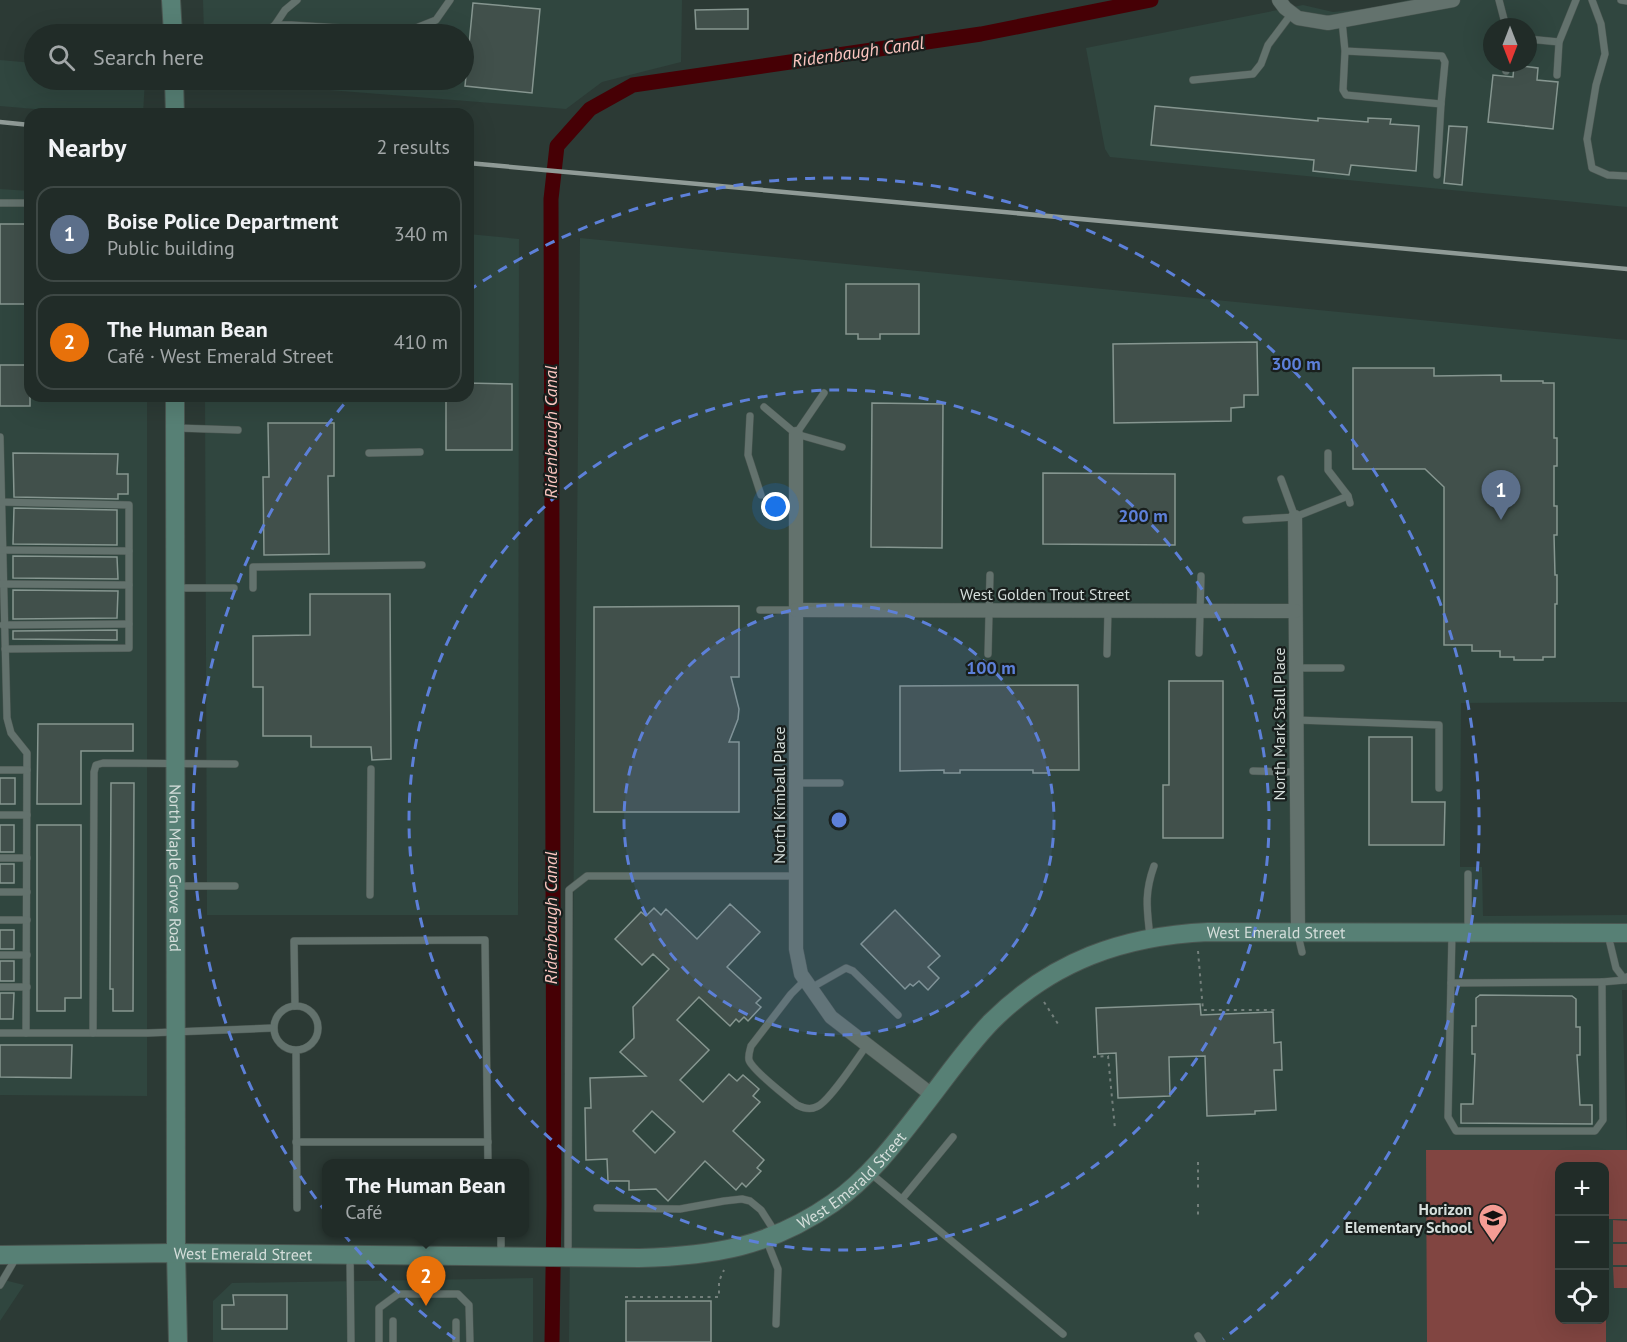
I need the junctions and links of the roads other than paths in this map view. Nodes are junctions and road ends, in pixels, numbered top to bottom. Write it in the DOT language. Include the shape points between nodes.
graph roads {
  1 [pos="171,0"];
  2 [pos="297,0"];
  3 [pos="450,0"];
  4 [pos="1279,0"];
  5 [pos="1453,0"];
  6 [pos="1499,0"];
  7 [pos="1576,0"];
  8 [pos="1592,0"];
  9 [pos="1621,0"];
  10 [pos="1627,1"];
  11 [pos="1292,14"];
  12 [pos="1504,18"];
  13 [pos="1342,21"];
  14 [pos="172,24"];
  15 [pos="276,24"];
  16 [pos="426,24"];
  17 [pos="1537,40"];
  18 [pos="1559,42"];
  19 [pos="1346,51"];
  20 [pos="1557,75"];
  21 [pos="1193,80"];
  22 [pos="174,90"];
  23 [pos="1441,104"];
  24 [pos="175,108"];
  25 [pos="1437,175"];
  26 [pos="1627,176"];
  27 [pos="0,203"];
  28 [pos="24,203"];
  29 [pos="824,393"];
  30 [pos="175,402"];
  31 [pos="764,407"];
  32 [pos="750,416"];
  33 [pos="175,428"];
  34 [pos="238,429"];
  35 [pos="796,434"];
  36 [pos="0,437"];
  37 [pos="842,447"];
  38 [pos="420,452"];
  39 [pos="369,453"];
  40 [pos="1328,453"];
  41 [pos="1281,479"];
  42 [pos="761,495"];
  43 [pos="1,502"];
  44 [pos="1295,517"];
  45 [pos="1246,520"];
  46 [pos="2,550"];
  47 [pos="129,551"];
  48 [pos="422,565"];
  49 [pos="990,575"];
  50 [pos="1201,576"];
  51 [pos="2,584"];
  52 [pos="129,585"];
  53 [pos="175,588"];
  54 [pos="234,588"];
  55 [pos="253,588"];
  56 [pos="760,610"];
  57 [pos="796,610"];
  58 [pos="989,610"];
  59 [pos="1108,610"];
  60 [pos="1200,610"];
  61 [pos="1295,611"];
  62 [pos="129,624"];
  63 [pos="2,625"];
  64 [pos="4,653"];
  65 [pos="1199,653"];
  66 [pos="988,654"];
  67 [pos="1107,654"];
  68 [pos="1295,668"];
  69 [pos="1341,668"];
  70 [pos="3,680"];
  71 [pos="1296,720"];
  72 [pos="4,725"];
  73 [pos="176,763"];
  74 [pos="235,764"];
  75 [pos="371,769"];
  76 [pos="0,770"];
  77 [pos="27,770"];
  78 [pos="1253,771"];
  79 [pos="1296,772"];
  80 [pos="796,783"];
  81 [pos="840,783"];
  82 [pos="1439,788"];
  83 [pos="0,815"];
  84 [pos="27,815"];
  85 [pos="0,858"];
  86 [pos="27,858"];
  87 [pos="1154,866"];
  88 [pos="1468,874"];
  89 [pos="796,876"];
  90 [pos="176,886"];
  91 [pos="236,886"];
  92 [pos="0,891"];
  93 [pos="27,892"];
  94 [pos="370,895"];
  95 [pos="0,920"];
  96 [pos="27,920"];
  97 [pos="1298,932"];
  98 [pos="1460,933"];
  99 [pos="1608,933"];
  100 [pos="1627,933"];
  101 [pos="1150,937"];
  102 [pos="1302,952"];
  103 [pos="0,955"];
  104 [pos="27,955"];
  105 [pos="1626,978"];
  106 [pos="1602,982"];
  107 [pos="1451,983"];
  108 [pos="808,984"];
  109 [pos="0,987"];
  110 [pos="27,987"];
  111 [pos="295,1006"];
  112 [pos="898,1015"];
  113 [pos="273,1028"];
  114 [pos="176,1032"];
  115 [pos="0,1033"];
  116 [pos="26,1033"];
  117 [pos="93,1033"];
  118 [pos="867,1045"];
  119 [pos="296,1051"];
  120 [pos="932,1095"];
  121 [pos="953,1137"];
  122 [pos="296,1142"];
  123 [pos="488,1142"];
  124 [pos="488,1159"];
  125 [pos="869,1172"];
  126 [pos="902,1199"];
  127 [pos="297,1208"];
  128 [pos="597,1208"];
  129 [pos="501,1237"];
  130 [pos="771,1237"];
  131 [pos="176,1253"];
  132 [pos="350,1254"];
  133 [pos="9,1255"];
  134 [pos="501,1256"];
  135 [pos="566,1257"];
  136 [pos="0,1286"];
  137 [pos="393,1321"];
  138 [pos="456,1322"];
  139 [pos="776,1324"];
  140 [pos="1063,1334"];
  141 [pos="178,1342"];
  142 [pos="351,1342"];
  143 [pos="379,1342"];
  144 [pos="393,1342"];
  145 [pos="456,1342"];
  146 [pos="470,1342"];
  1 -- 14 [label="main road"];
  2 -- 15 [label="lane"];
  3 -- 16 [label="lane" via="436,20"];
  4 -- 11 [label="street"];
  5 -- 13 [label="street"];
  6 -- 12 [label="lane"];
  7 -- 18 [label="lane"];
  8 -- 26 [label="lane" via="1601,24 1605,54 1587,139 1592,168 1608,175"];
  9 -- 10 [label="lane"];
  11 -- 13 [label="street" via="1312,22"];
  11 -- 21 [label="lane" via="1268,45 1253,74"];
  13 -- 19 [label="lane"];
  17 -- 18 [label="lane"];
  18 -- 20 [label="lane"];
  19 -- 23 [label="lane" via="1346,95"];
  19 -- 23 [label="lane" via="1442,57 1445,62"];
  22 -- 24 [label="main road"];
  23 -- 25 [label="lane"];
  27 -- 28 [label="lane"];
  29 -- 35 [label="lane"];
  30 -- 33 [label="main road, North Maple Grove Road"];
  31 -- 35 [label="lane"];
  32 -- 42 [label="lane" via="748,455"];
  33 -- 34 [label="lane"];
  33 -- 53 [label="main road, North Maple Grove Road"];
  35 -- 37 [label="lane"];
  35 -- 57 [label="street, North Kimball Place"];
  36 -- 43 [label="lane"];
  38 -- 39 [label="lane"];
  40 -- 44 [label="lane" via="1328,470 1349,500"];
  41 -- 44 [label="lane"];
  43 -- 46 [label="lane"];
  43 -- 47 [label="lane" via="129,505"];
  44 -- 45 [label="lane"];
  44 -- 61 [label="street, North Mark Stall Place"];
  46 -- 47 [label="lane"];
  46 -- 51 [label="lane"];
  47 -- 52 [label="lane"];
  48 -- 55 [label="lane" via="253,567"];
  49 -- 58 [label="lane"];
  50 -- 60 [label="lane"];
  51 -- 52 [label="lane"];
  51 -- 63 [label="lane"];
  52 -- 62 [label="lane"];
  53 -- 54 [label="lane"];
  53 -- 73 [label="main road, North Maple Grove Road"];
  56 -- 57 [label="lane"];
  57 -- 58 [label="street, West Golden Trout Street"];
  57 -- 80 [label="street, North Kimball Place"];
  58 -- 59 [label="street, West Golden Trout Street"];
  58 -- 66 [label="lane"];
  59 -- 60 [label="street, West Golden Trout Street"];
  59 -- 67 [label="lane"];
  60 -- 61 [label="street, West Golden Trout Street"];
  60 -- 65 [label="lane"];
  61 -- 68 [label="street, North Mark Stall Place"];
  62 -- 63 [label="lane"];
  62 -- 64 [label="lane" via="129,648"];
  63 -- 64 [label="lane"];
  64 -- 70 [label="lane"];
  68 -- 69 [label="lane"];
  68 -- 71 [label="street, North Mark Stall Place"];
  70 -- 72 [label="lane"];
  71 -- 79 [label="street, North Mark Stall Place"];
  71 -- 82 [label="lane" via="1440,725"];
  72 -- 77 [label="lane" via="27,753"];
  73 -- 74 [label="lane"];
  73 -- 90 [label="main road, North Maple Grove Road"];
  73 -- 117 [label="lane" via="96,765"];
  75 -- 94 [label="lane"];
  76 -- 77 [label="lane"];
  77 -- 84 [label="lane"];
  78 -- 79 [label="lane"];
  79 -- 97 [label="street, North Mark Stall Place"];
  80 -- 81 [label="lane"];
  80 -- 89 [label="street, North Kimball Place"];
  83 -- 84 [label="lane"];
  84 -- 86 [label="lane"];
  85 -- 86 [label="lane"];
  86 -- 93 [label="lane"];
  87 -- 101 [label="lane" via="1147,885"];
  88 -- 98 [label="lane"];
  89 -- 108 [label="street, North Kimball Place" via="796,949 801,974"];
  89 -- 135 [label="lane" via="587,876 569,890"];
  90 -- 91 [label="lane"];
  90 -- 114 [label="main road, North Maple Grove Road"];
  92 -- 93 [label="lane"];
  93 -- 96 [label="lane"];
  95 -- 96 [label="lane"];
  96 -- 104 [label="lane"];
  97 -- 98 [label="main road, West Emerald Street"];
  97 -- 101 [label="main road, West Emerald Street" via="1208,932"];
  97 -- 102 [label="lane"];
  98 -- 99 [label="main road, West Emerald Street"];
  98 -- 107 [label="lane"];
  99 -- 100 [label="main road, West Emerald Street"];
  99 -- 105 [label="lane" via="1616,968"];
  101 -- 120 [label="main road, West Emerald Street" via="1100,951 1037,983 991,1023"];
  103 -- 104 [label="lane"];
  104 -- 110 [label="lane"];
  105 -- 106 [label="lane"];
  106 -- 107 [label="lane"];
  106 -- 107 [label="lane" via="1604,1120 1595,1131 1456,1131 1448,1117"];
  108 -- 112 [label="lane" via="846,968 855,971"];
  108 -- 118 [label="street, North Kimball Place" via="831,1017"];
  108 -- 118 [label="lane" via="790,994 751,1046 748,1056 756,1069 797,1106 816,1108"];
  109 -- 110 [label="lane"];
  110 -- 116 [label="lane"];
  111 -- 113 [label="lane" via="278,1015"];
  111 -- 119 [label="lane" via="312,1012 318,1026 310,1046"];
  111 -- 123 [label="lane" via="294,941 485,940"];
  113 -- 114 [label="lane"];
  113 -- 119 [label="lane" via="278,1042"];
  114 -- 117 [label="lane"];
  114 -- 131 [label="main road, North Maple Grove Road"];
  115 -- 116 [label="lane"];
  116 -- 117 [label="lane"];
  118 -- 120 [label="street, North Kimball Place"];
  119 -- 122 [label="lane"];
  120 -- 125 [label="main road, West Emerald Street"];
  121 -- 126 [label="lane"];
  122 -- 123 [label="lane"];
  122 -- 127 [label="lane"];
  123 -- 124 [label="lane"];
  125 -- 126 [label="lane"];
  125 -- 130 [label="main road, West Emerald Street" via="833,1203"];
  126 -- 140 [label="lane"];
  128 -- 130 [label="lane" via="680,1209 742,1199 761,1210"];
  129 -- 134 [label="lane"];
  130 -- 135 [label="main road, West Emerald Street" via="711,1254"];
  130 -- 139 [label="lane" via="778,1269"];
  131 -- 132 [label="main road, West Emerald Street"];
  131 -- 133 [label="main road, West Emerald Street"];
  131 -- 141 [label="main road, North Maple Grove Road"];
  132 -- 134 [label="main road, West Emerald Street"];
  132 -- 142 [label="lane"];
  133 -- 136 [label="lane"];
  134 -- 135 [label="main road, West Emerald Street"];
  137 -- 144 [label="lane"];
  138 -- 145 [label="lane"];
  143 -- 146 [label="lane" via="379,1308 398,1294 458,1294 469,1305"];
}
